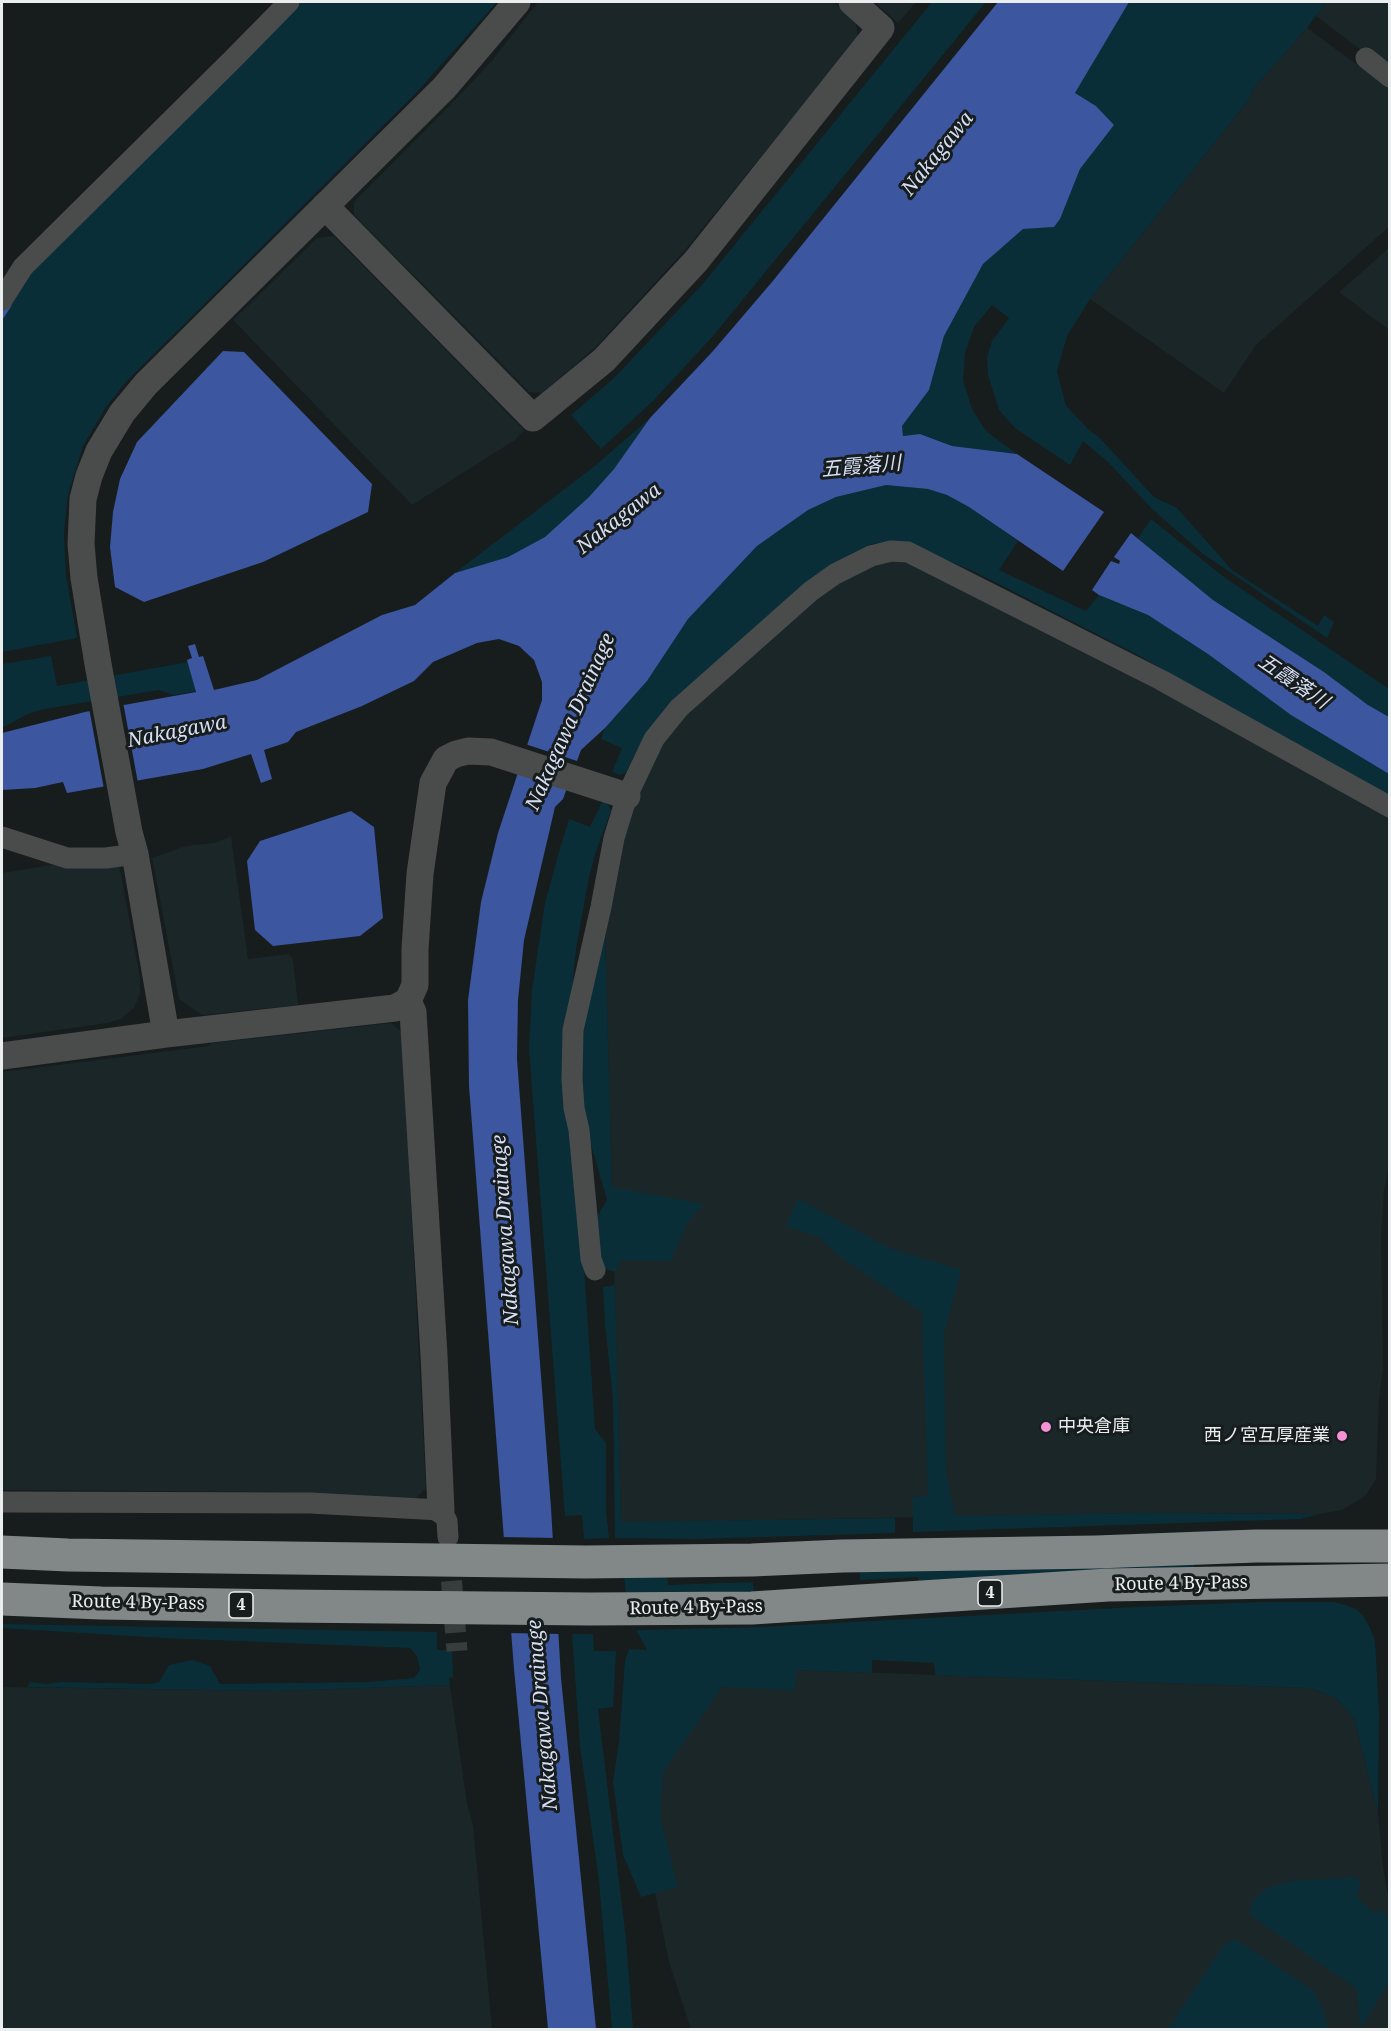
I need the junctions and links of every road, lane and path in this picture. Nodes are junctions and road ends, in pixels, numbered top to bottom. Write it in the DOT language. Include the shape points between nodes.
graph roads {
  1 [pos="289,2"];
  2 [pos="517,2"];
  3 [pos="852,2"];
  4 [pos="1366,58"];
  5 [pos="1389,77"];
  6 [pos="325,206"];
  7 [pos="2,300"];
  8 [pos="617,792"];
  9 [pos="1389,807"];
  10 [pos="2,837"];
  11 [pos="132,843"];
  12 [pos="408,1001"];
  13 [pos="166,1034"];
  14 [pos="2,1056"];
  15 [pos="595,1270"];
  16 [pos="2,1502"];
  17 [pos="441,1510"];
  18 [pos="448,1537"];
  19 [pos="1389,1546"];
  20 [pos="2,1552"];
  21 [pos="1389,1581"];
  22 [pos="2,1599"];
  1 -- 7 [label="street" via="23,267"];
  2 -- 6 [label="street" via="444,88"];
  3 -- 6 [label="street" via="881,28 876,36 696,261 604,360 533,418"];
  4 -- 5 [label="street"];
  6 -- 11 [label="street" via="146,384 99,450 89,476 83,499 81,544 98,664"];
  8 -- 9 [label="street" via="679,708 811,591 835,574 891,551 908,552 990,592 1161,680"];
  8 -- 12 [label="street" via="491,752 468,751 446,759 434,783 420,874 415,985"];
  8 -- 15 [label="street" via="614,838 573,1030 574,1098"];
  10 -- 11 [label="street" via="67,858 106,858"];
  11 -- 13 [label="street"];
  12 -- 13 [label="street" via="395,1008"];
  12 -- 17 [label="street" via="413,1012"];
  13 -- 14 [label="street"];
  16 -- 17 [label="street" via="310,1503"];
  17 -- 18 [label="street" via="447,1521"];
  19 -- 20 [label="highway, Route 4 By-Pass / 4" via="585,1562"];
  21 -- 22 [label="highway, Route 4 By-Pass / 4" via="1108,1585 752,1608 480,1608"];
}
